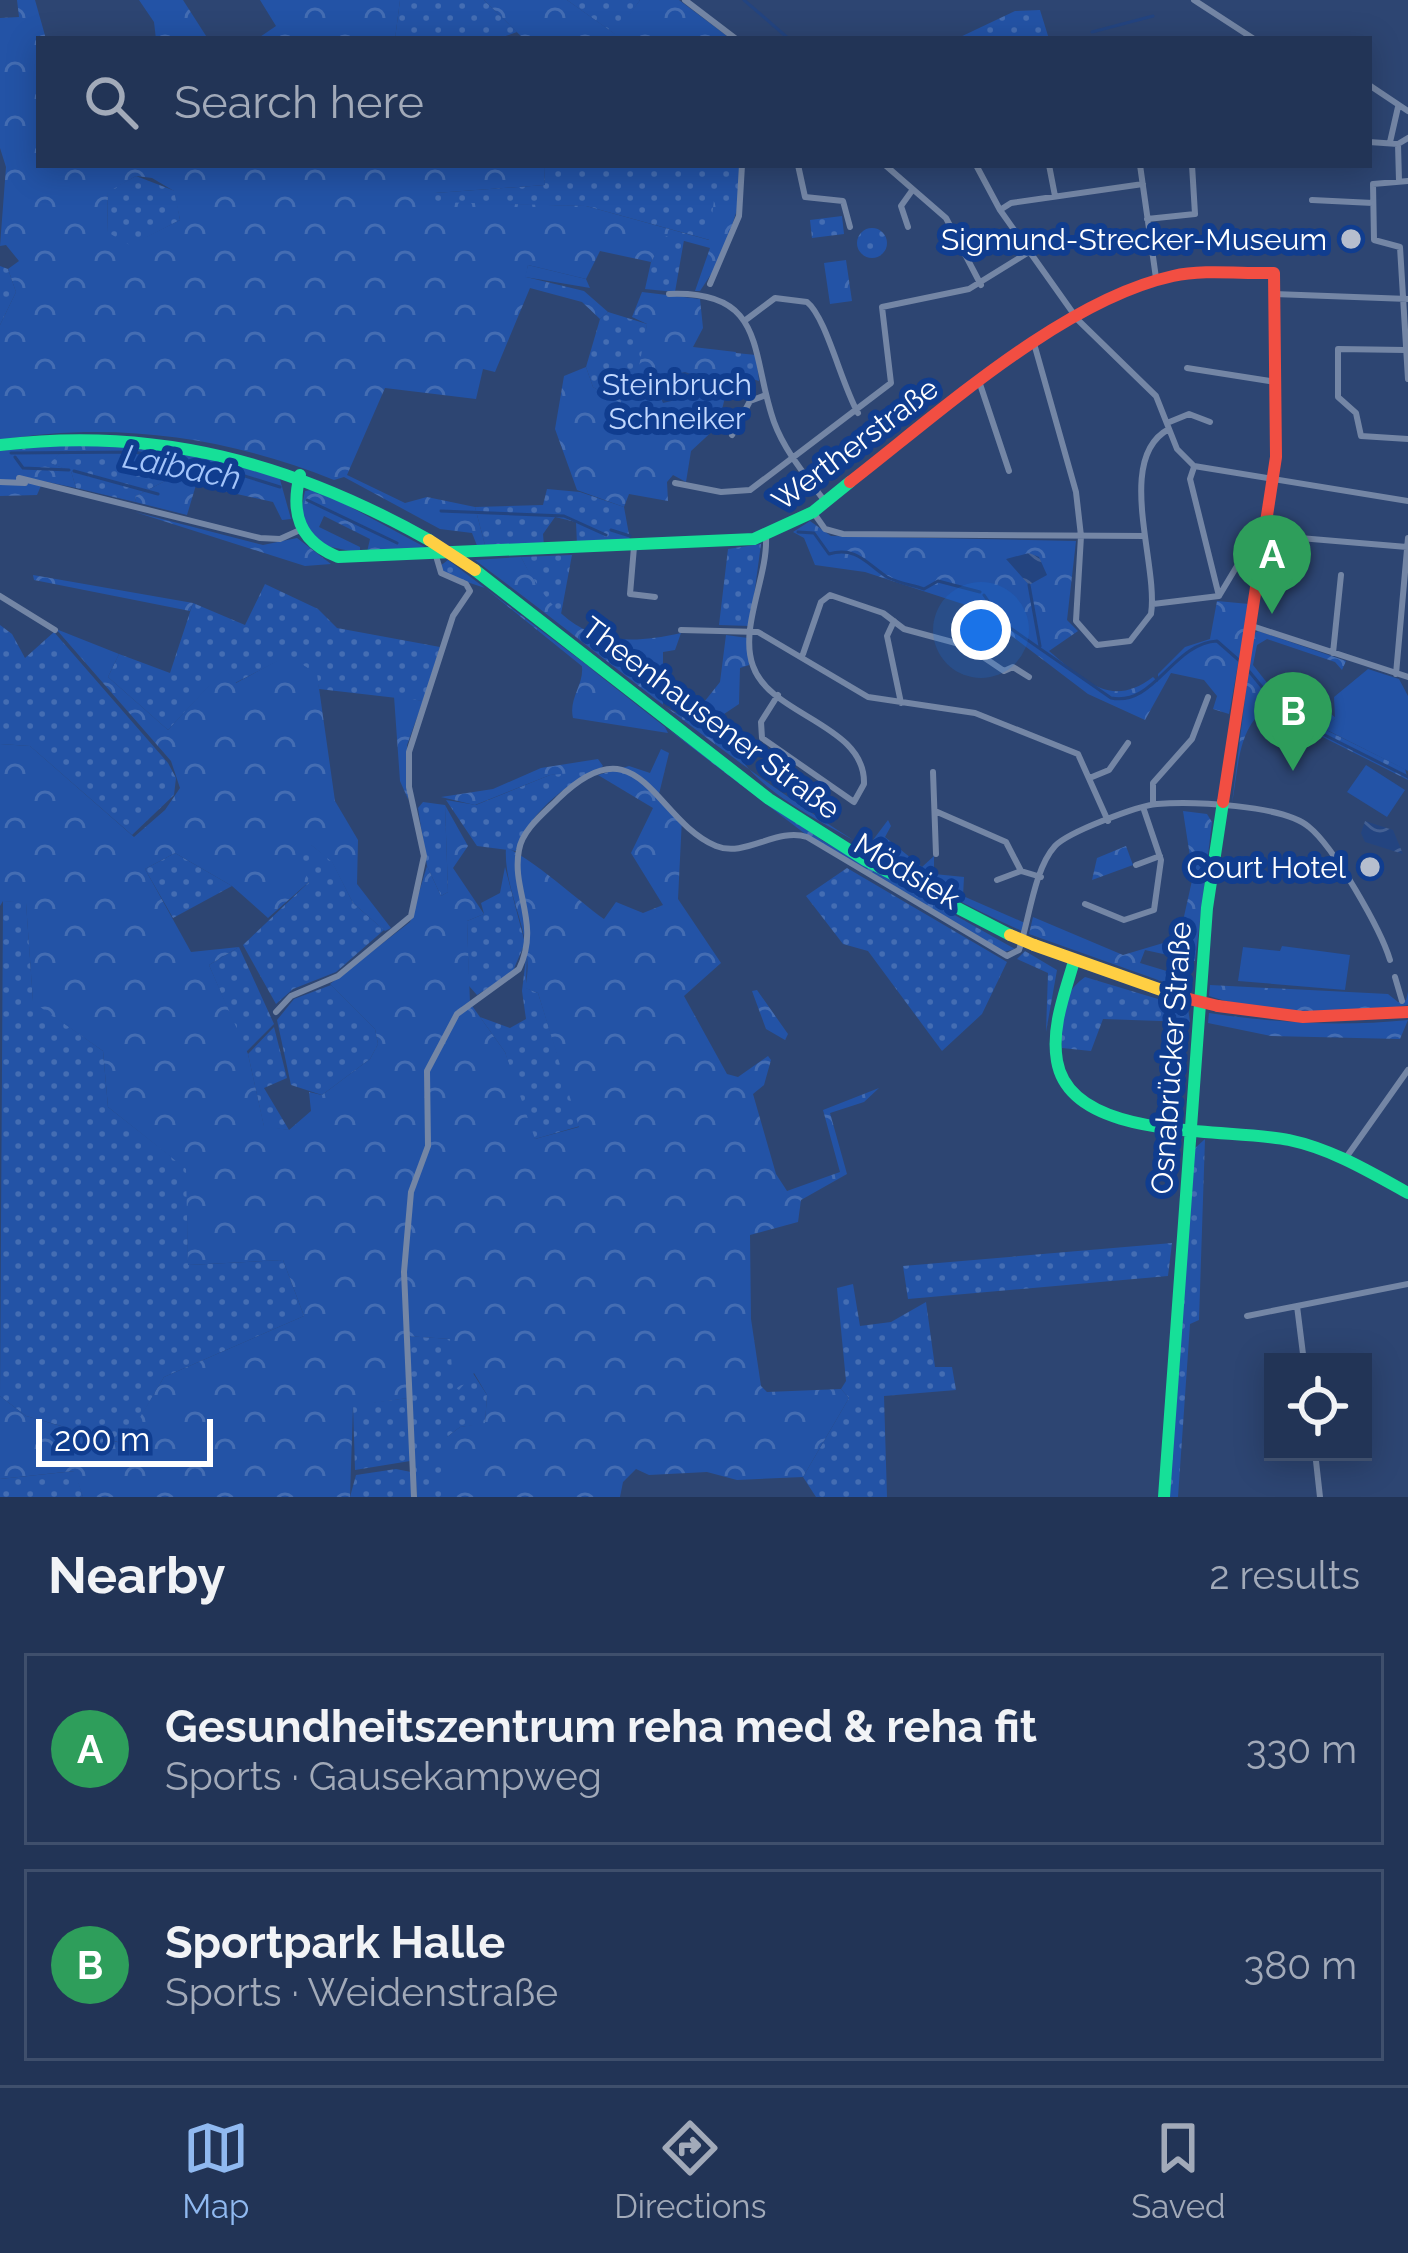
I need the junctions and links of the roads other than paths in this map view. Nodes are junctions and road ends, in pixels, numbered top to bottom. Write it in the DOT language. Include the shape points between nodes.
graph roads {
  1 [pos="685,0"];
  2 [pos="1194,0"];
  3 [pos="732,36"];
  4 [pos="1250,36"];
  5 [pos="1372,87"];
  6 [pos="1398,107"];
  7 [pos="1408,110"];
  8 [pos="1408,138"];
  9 [pos="1372,142"];
  10 [pos="1394,143"];
  11 [pos="742,168"];
  12 [pos="799,168"];
  13 [pos="887,168"];
  14 [pos="978,168"];
  15 [pos="1049,168"];
  16 [pos="1141,168"];
  17 [pos="1192,168"];
  18 [pos="1403,181"];
  19 [pos="1143,184"];
  20 [pos="911,192"];
  21 [pos="1054,196"];
  22 [pos="1312,200"];
  23 [pos="1374,203"];
  24 [pos="1000,210"];
  25 [pos="1147,219"];
  26 [pos="908,226"];
  27 [pos="850,227"];
  28 [pos="1029,252"];
  29 [pos="1274,273"];
  30 [pos="1156,278"];
  31 [pos="710,284"];
  32 [pos="981,285"];
  33 [pos="669,294"];
  34 [pos="1274,294"];
  35 [pos="1405,298"];
  36 [pos="1075,316"];
  37 [pos="746,320"];
  38 [pos="1033,344"];
  39 [pos="1405,350"];
  40 [pos="1187,368"];
  41 [pos="1408,379"];
  42 [pos="979,380"];
  43 [pos="1276,382"];
  44 [pos="766,395"];
  45 [pos="858,413"];
  46 [pos="1210,422"];
  47 [pos="1168,426"];
  48 [pos="732,435"];
  49 [pos="1408,439"];
  50 [pos="0,445"];
  51 [pos="794,460"];
  52 [pos="1194,466"];
  53 [pos="1009,471"];
  54 [pos="300,475"];
  55 [pos="0,482"];
  56 [pos="1272,482"];
  57 [pos="675,483"];
  58 [pos="1408,501"];
  59 [pos="826,503"];
  60 [pos="813,512"];
  61 [pos="300,530"];
  62 [pos="1264,532"];
  63 [pos="1081,536"];
  64 [pos="1145,536"];
  65 [pos="766,537"];
  66 [pos="1408,538"];
  67 [pos="634,547"];
  68 [pos="1407,551"];
  69 [pos="436,556"];
  70 [pos="1341,575"];
  71 [pos="0,596"];
  72 [pos="1219,596"];
  73 [pos="655,597"];
  74 [pos="1153,604"];
  75 [pos="894,621"];
  76 [pos="1251,626"];
  77 [pos="55,630"];
  78 [pos="681,630"];
  79 [pos="753,631"];
  80 [pos="1333,652"];
  81 [pos="803,654"];
  82 [pos="1396,674"];
  83 [pos="1029,677"];
  84 [pos="1408,677"];
  85 [pos="778,695"];
  86 [pos="1208,698"];
  87 [pos="901,703"];
  88 [pos="1128,742"];
  89 [pos="933,772"];
  90 [pos="1092,777"];
  91 [pos="1153,804"];
  92 [pos="1222,806"];
  93 [pos="1143,807"];
  94 [pos="935,811"];
  95 [pos="1108,821"];
  96 [pos="936,854"];
  97 [pos="1160,856"];
  98 [pos="1136,865"];
  99 [pos="1021,871"];
  100 [pos="1041,877"];
  101 [pos="997,880"];
  102 [pos="1085,904"];
  103 [pos="1390,960"];
  104 [pos="1074,961"];
  105 [pos="1395,977"];
  106 [pos="1405,1007"];
  107 [pos="277,1012"];
  108 [pos="1408,1070"];
  109 [pos="1190,1131"];
  110 [pos="1345,1159"];
  111 [pos="1408,1193"];
  112 [pos="1408,1284"];
  113 [pos="1297,1306"];
  114 [pos="1247,1316"];
  115 [pos="1303,1353"];
  116 [pos="1316,1461"];
  117 [pos="414,1497"];
  118 [pos="1163,1497"];
  119 [pos="1320,1497"];
  1 -- 3 [label="street"];
  2 -- 4 [label="street"];
  5 -- 6 [label="street"];
  6 -- 7 [label="street"];
  6 -- 10 [label="street"];
  8 -- 10 [label="street"];
  9 -- 10 [label="street"];
  10 -- 18 [label="street"];
  11 -- 31 [label="street" via="739,216"];
  12 -- 27 [label="street" via="806,197 843,201"];
  13 -- 20 [label="street"];
  14 -- 24 [label="street"];
  15 -- 21 [label="street"];
  16 -- 19 [label="street"];
  17 -- 25 [label="street" via="1195,214"];
  18 -- 23 [label="street" via="1374,182"];
  19 -- 21 [label="street"];
  19 -- 25 [label="street"];
  20 -- 26 [label="street" via="901,206"];
  20 -- 32 [label="street" via="946,218"];
  21 -- 24 [label="street"];
  22 -- 23 [label="street"];
  23 -- 35 [label="street" via="1374,241 1400,247"];
  24 -- 28 [label="street"];
  25 -- 30 [label="street"];
  28 -- 32 [label="street"];
  28 -- 36 [label="street"];
  29 -- 30 [label="street, Wertherstraße"];
  29 -- 34 [label="street, Osnabrücker Straße"];
  30 -- 36 [label="street, Wertherstraße"];
  32 -- 45 [label="street" via="882,307 892,381"];
  33 -- 37 [label="street" via="713,298"];
  34 -- 35 [label="street"];
  34 -- 43 [label="street, Osnabrücker Straße"];
  35 -- 39 [label="street"];
  36 -- 38 [label="street, Wertherstraße"];
  36 -- 47 [label="street" via="1152,391"];
  37 -- 44 [label="street"];
  37 -- 45 [label="street" via="775,298 808,302 822,318 837,375"];
  38 -- 42 [label="street, Wertherstraße"];
  38 -- 63 [label="street"];
  39 -- 41 [label="street"];
  39 -- 49 [label="street" via="1338,349 1338,397 1356,413 1361,436"];
  40 -- 43 [label="street"];
  42 -- 53 [label="street"];
  42 -- 59 [label="street, Wertherstraße"];
  43 -- 56 [label="street, Osnabrücker Straße"];
  44 -- 48 [label="street" via="750,401"];
  44 -- 51 [label="street"];
  45 -- 51 [label="street"];
  46 -- 47 [label="street" via="1190,414"];
  47 -- 52 [label="street"];
  47 -- 64 [label="street" via="1146,456"];
  50 -- 54 [label="street, Theenhausener Straße" via="153,439"];
  51 -- 57 [label="street" via="750,490"];
  51 -- 59 [label="street"];
  52 -- 56 [label="street"];
  52 -- 72 [label="street" via="1190,479"];
  54 -- 61 [label="street"];
  54 -- 104 [label="street, Theenhausener Straße, bridge" via="476,570 769,799 884,871"];
  55 -- 61 [label="street" via="23,480 260,538"];
  56 -- 58 [label="street"];
  56 -- 62 [label="street, Osnabrücker Straße"];
  59 -- 60 [label="street, Wertherstraße"];
  60 -- 63 [label="street" via="842,535"];
  60 -- 65 [label="street, Wertherstraße"];
  61 -- 69 [label="street, Wertherstraße" via="314,547 338,556"];
  62 -- 68 [label="street"];
  62 -- 72 [label="street"];
  62 -- 76 [label="street, Osnabrücker Straße"];
  63 -- 64 [label="street"];
  63 -- 74 [label="street" via="1076,621 1086,637 1106,646 1130,641"];
  64 -- 74 [label="street"];
  65 -- 67 [label="street, Wertherstraße"];
  65 -- 79 [label="street"];
  66 -- 68 [label="street"];
  67 -- 69 [label="street, Wertherstraße"];
  67 -- 73 [label="street" via="630,594"];
  68 -- 82 [label="street"];
  69 -- 107 [label="street" via="441,573 470,591 453,616 409,752 424,856 412,916 338,976 291,996"];
  70 -- 80 [label="street"];
  71 -- 77 [label="street"];
  72 -- 74 [label="street"];
  75 -- 81 [label="street" via="825,597"];
  75 -- 83 [label="street"];
  75 -- 87 [label="street" via="886,636"];
  76 -- 80 [label="street"];
  76 -- 92 [label="street, Osnabrücker Straße"];
  78 -- 79 [label="street"];
  79 -- 81 [label="street"];
  79 -- 85 [label="street" via="754,669"];
  80 -- 82 [label="street"];
  81 -- 87 [label="street" via="868,697"];
  82 -- 84 [label="street"];
  85 -- 85 [label="street" via="860,762 864,784 854,802 762,738 761,722"];
  86 -- 91 [label="street" via="1186,747 1154,783"];
  87 -- 90 [label="street" via="975,713 1022,731 1080,755"];
  88 -- 90 [label="street" via="1109,770"];
  89 -- 94 [label="street"];
  90 -- 95 [label="street"];
  91 -- 92 [label="street, Mödsiek"];
  91 -- 93 [label="street, Mödsiek"];
  92 -- 103 [label="street, Mödsiek" via="1309,827"];
  92 -- 109 [label="street, Osnabrücker Straße"];
  93 -- 95 [label="street, Mödsiek"];
  93 -- 97 [label="street"];
  94 -- 96 [label="street"];
  94 -- 99 [label="street" via="1006,842"];
  95 -- 100 [label="street, Mödsiek" via="1059,842"];
  97 -- 98 [label="street"];
  97 -- 102 [label="street" via="1154,910 1124,920"];
  99 -- 100 [label="street"];
  99 -- 101 [label="street"];
  100 -- 117 [label="street, Mödsiek" via="1019,950 1006,956 794,832 716,846 625,770 579,781 536,821 518,852 528,908 523,962 457,1014 427,1071 428,1146 411,1192 404,1272"];
  104 -- 106 [label="street, Theenhausener Straße, bridge" via="1218,1006 1303,1017"];
  104 -- 109 [label="street" via="1053,1032 1066,1082 1115,1120"];
  105 -- 106 [label="street"];
  108 -- 110 [label="street"];
  109 -- 110 [label="street" via="1276,1137"];
  109 -- 118 [label="street, Osnabrücker Straße"];
  110 -- 111 [label="street"];
  112 -- 113 [label="street"];
  113 -- 114 [label="street"];
  113 -- 115 [label="street"];
  116 -- 119 [label="street"];
}
